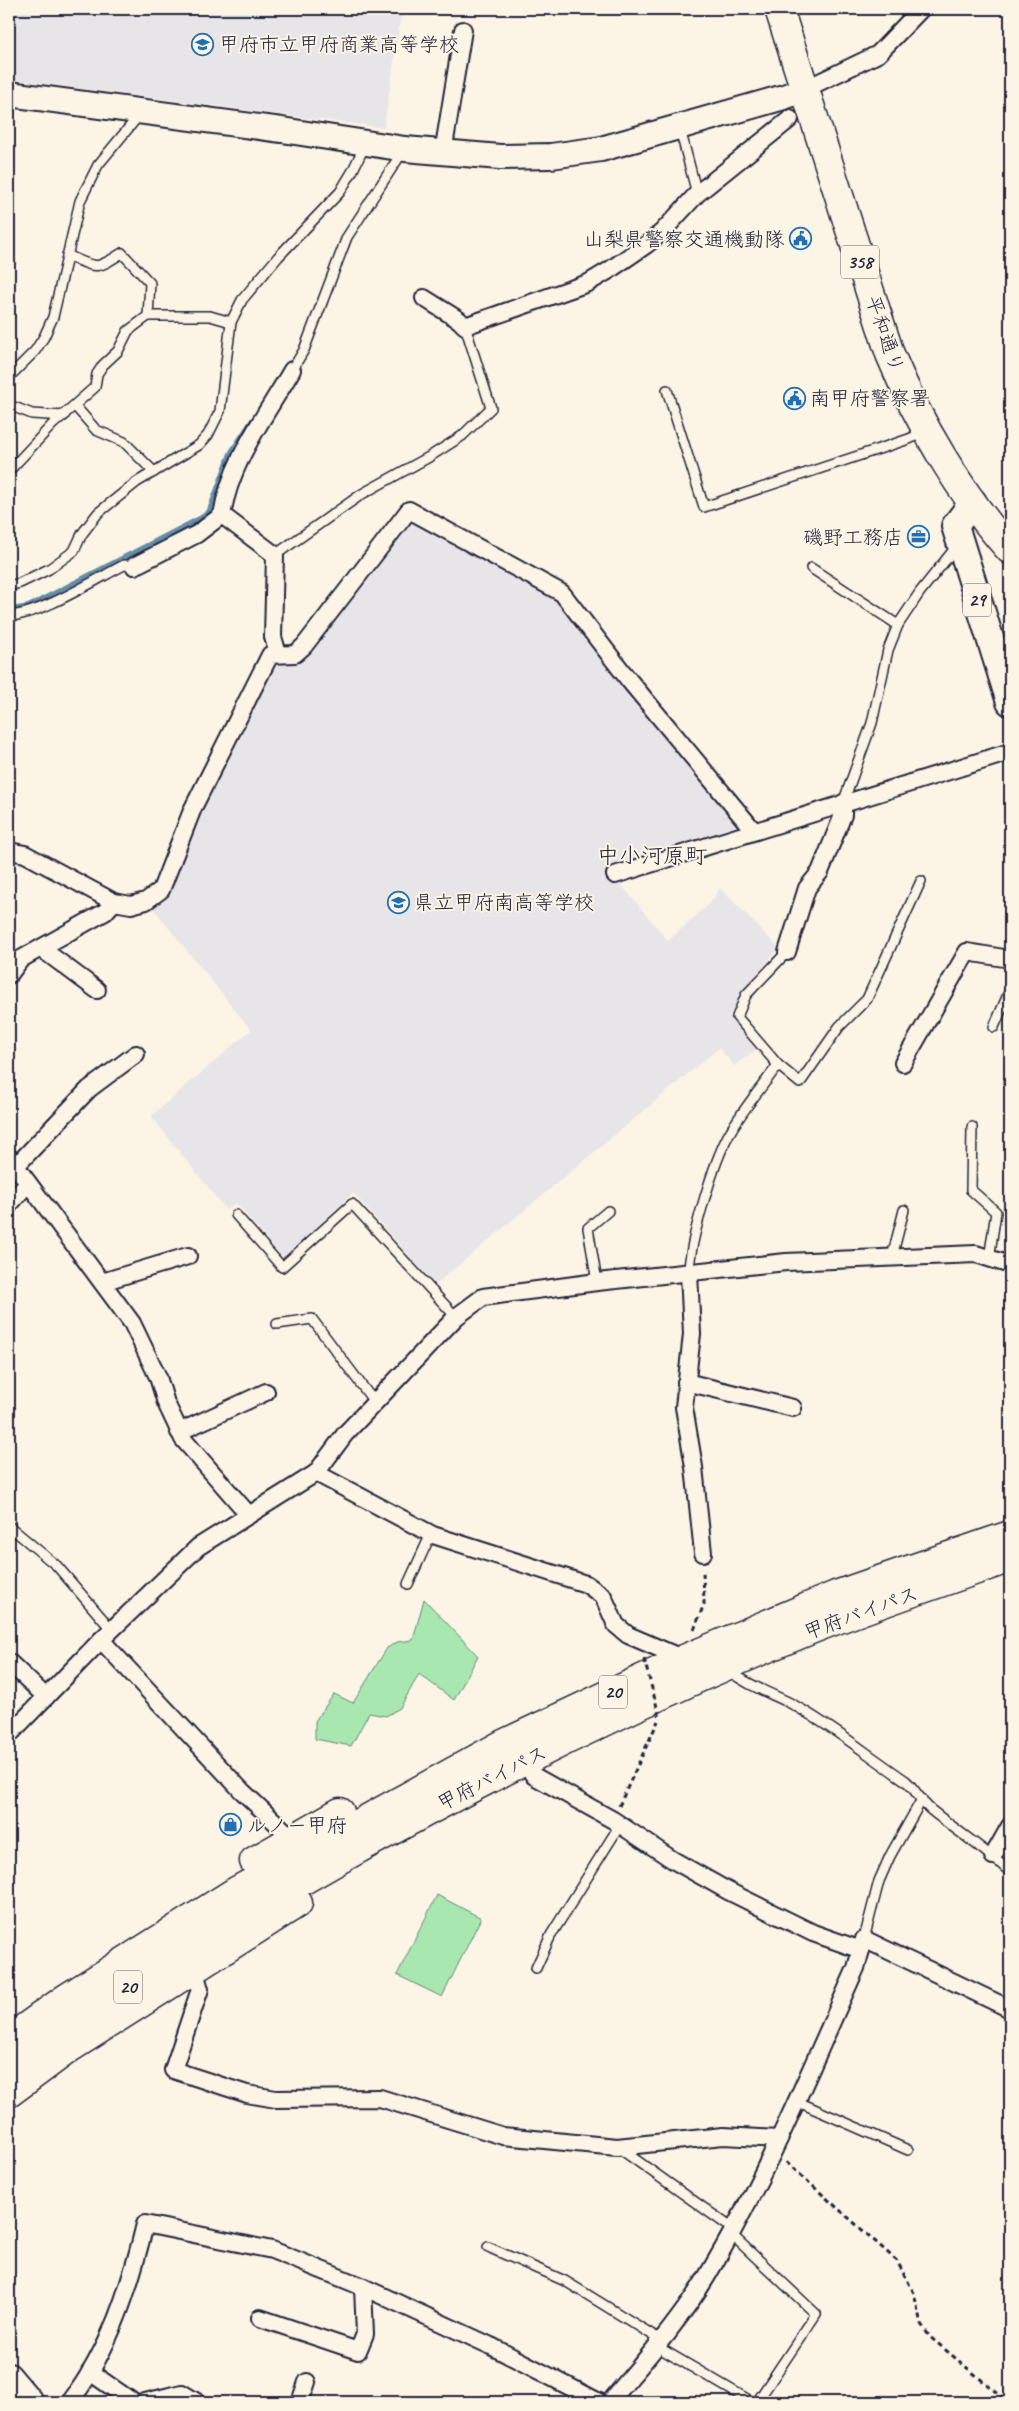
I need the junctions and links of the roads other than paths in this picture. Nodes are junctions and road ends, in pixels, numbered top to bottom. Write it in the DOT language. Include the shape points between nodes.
graph roads {
  1 [pos="779,9"];
  2 [pos="921,9"];
  3 [pos="463,30"];
  4 [pos="805,88"];
  5 [pos="9,94"];
  6 [pos="142,112"];
  7 [pos="790,119"];
  8 [pos="680,127"];
  9 [pos="366,143"];
  10 [pos="405,149"];
  11 [pos="443,153"];
  12 [pos="697,194"];
  13 [pos="67,255"];
  14 [pos="424,298"];
  15 [pos="148,316"];
  16 [pos="231,322"];
  17 [pos="465,326"];
  18 [pos="292,370"];
  19 [pos="9,377"];
  20 [pos="667,390"];
  21 [pos="9,405"];
  22 [pos="75,406"];
  23 [pos="64,416"];
  24 [pos="927,430"];
  25 [pos="9,470"];
  26 [pos="154,472"];
  27 [pos="973,502"];
  28 [pos="222,515"];
  29 [pos="959,543"];
  30 [pos="1010,550"];
  31 [pos="275,555"];
  32 [pos="134,566"];
  33 [pos="811,568"];
  34 [pos="9,586"];
  35 [pos="9,616"];
  36 [pos="898,625"];
  37 [pos="276,647"];
  38 [pos="1010,702"];
  39 [pos="1010,752"];
  40 [pos="843,803"];
  41 [pos="754,831"];
  42 [pos="9,851"];
  43 [pos="615,875"];
  44 [pos="921,881"];
  45 [pos="114,902"];
  46 [pos="42,949"];
  47 [pos="787,952"];
  48 [pos="1010,960"];
  49 [pos="9,975"];
  50 [pos="97,990"];
  51 [pos="1010,990"];
  52 [pos="994,1027"];
  53 [pos="136,1054"];
  54 [pos="903,1063"];
  55 [pos="778,1065"];
  56 [pos="972,1127"];
  57 [pos="13,1162"];
  58 [pos="28,1183"];
  59 [pos="9,1205"];
  60 [pos="904,1210"];
  61 [pos="608,1211"];
  62 [pos="236,1215"];
  63 [pos="188,1256"];
  64 [pos="892,1257"];
  65 [pos="989,1259"];
  66 [pos="1010,1266"];
  67 [pos="689,1273"];
  68 [pos="102,1282"];
  69 [pos="597,1282"];
  70 [pos="456,1317"];
  71 [pos="277,1324"];
  72 [pos="686,1382"];
  73 [pos="266,1392"];
  74 [pos="375,1403"];
  75 [pos="793,1408"];
  76 [pos="179,1432"];
  77 [pos="316,1473"];
  78 [pos="249,1515"];
  79 [pos="9,1526"];
  80 [pos="432,1534"];
  81 [pos="1010,1535"];
  82 [pos="703,1553"];
  83 [pos="1010,1558"];
  84 [pos="408,1584"];
  85 [pos="106,1635"];
  86 [pos="689,1656"];
  87 [pos="9,1662"];
  88 [pos="723,1667"];
  89 [pos="46,1697"];
  90 [pos="9,1735"];
  91 [pos="524,1760"];
  92 [pos="463,1764"];
  93 [pos="500,1772"];
  94 [pos="922,1799"];
  95 [pos="617,1823"];
  96 [pos="1010,1826"];
  97 [pos="292,1838"];
  98 [pos="993,1856"];
  99 [pos="1010,1872"];
  100 [pos="243,1901"];
  101 [pos="863,1944"];
  102 [pos="536,1968"];
  103 [pos="194,1969"];
  104 [pos="1010,2009"];
  105 [pos="9,2018"];
  106 [pos="9,2039"];
  107 [pos="9,2068"];
  108 [pos="9,2093"];
  109 [pos="796,2101"];
  110 [pos="777,2145"];
  111 [pos="617,2147"];
  112 [pos="908,2150"];
  113 [pos="732,2231"];
  114 [pos="488,2247"];
  115 [pos="363,2287"];
  116 [pos="260,2318"];
  117 [pos="658,2343"];
  118 [pos="90,2372"];
  119 [pos="9,2376"];
  120 [pos="307,2382"];
  121 [pos="31,2402"];
  122 [pos="70,2402"];
  123 [pos="133,2402"];
  124 [pos="145,2402"];
  125 [pos="197,2402"];
  126 [pos="300,2402"];
  127 [pos="599,2402"];
  128 [pos="610,2402"];
  129 [pos="752,2402"];
  130 [pos="758,2402"];
  1 -- 4 [label="highway, 平和通り / 358"];
  2 -- 4 [label="street" via="878,54"];
  3 -- 11 [label="street"];
  4 -- 8 [label="street"];
  4 -- 24 [label="highway, 平和通り / 358" via="890,354 908,398"];
  5 -- 6 [label="street"];
  6 -- 9 [label="street"];
  6 -- 13 [label="lane" via="98,165 80,201"];
  7 -- 12 [label="street"];
  8 -- 11 [label="street" via="601,149 551,156"];
  8 -- 12 [label="lane"];
  9 -- 10 [label="street"];
  9 -- 16 [label="lane" via="340,192 278,257 242,300"];
  10 -- 11 [label="street"];
  10 -- 18 [label="lane" via="347,237 304,350"];
  12 -- 17 [label="street" via="646,245 588,282"];
  13 -- 15 [label="lane" via="101,267 122,254 150,282"];
  13 -- 19 [label="lane" via="44,337"];
  14 -- 17 [label="street"];
  15 -- 16 [label="lane" via="210,316"];
  15 -- 22 [label="lane" via="128,331 118,352 102,365 95,387"];
  16 -- 26 [label="lane" via="220,411 212,427 199,445"];
  17 -- 31 [label="lane" via="491,408 462,436 362,494"];
  18 -- 28 [label="street" via="239,458"];
  20 -- 24 [label="lane" via="704,507 909,439"];
  21 -- 23 [label="lane" via="32,414"];
  22 -- 23 [label="lane"];
  22 -- 26 [label="lane" via="96,430 124,442"];
  23 -- 25 [label="lane"];
  24 -- 27 [label="highway, 平和通り / 358"];
  26 -- 34 [label="lane" via="98,513 74,551 49,569"];
  27 -- 29 [label="main road, 29" via="955,526"];
  27 -- 30 [label="highway, 平和通り / 358"];
  28 -- 31 [label="street"];
  28 -- 32 [label="street" via="197,534"];
  29 -- 36 [label="lane"];
  29 -- 38 [label="main road, 29"];
  31 -- 37 [label="street" via="273,637"];
  32 -- 35 [label="lane" via="124,565 37,609"];
  33 -- 36 [label="lane"];
  36 -- 40 [label="lane" via="888,650 872,723"];
  39 -- 40 [label="street"];
  40 -- 41 [label="street"];
  40 -- 47 [label="street" via="843,815 820,872 807,888"];
  41 -- 43 [label="street"];
  41 -- 45 [label="street" via="628,679 562,593 409,510 304,646 295,654 270,655 193,808 161,890 146,901 131,905"];
  42 -- 45 [label="street" via="25,854"];
  44 -- 55 [label="lane" via="867,999 839,1027 800,1084"];
  45 -- 46 [label="street" via="105,912"];
  46 -- 49 [label="street" via="21,959"];
  46 -- 50 [label="street"];
  47 -- 55 [label="lane" via="746,995 737,1017"];
  48 -- 54 [label="street" via="967,952"];
  51 -- 52 [label="lane"];
  53 -- 57 [label="street" via="89,1089"];
  55 -- 67 [label="lane" via="729,1134 689,1257"];
  56 -- 65 [label="lane" via="971,1190 996,1212"];
  57 -- 58 [label="street"];
  58 -- 59 [label="street"];
  58 -- 68 [label="street"];
  60 -- 64 [label="lane"];
  61 -- 69 [label="lane" via="588,1228"];
  62 -- 70 [label="lane" via="282,1267 352,1204"];
  63 -- 68 [label="street"];
  64 -- 65 [label="street" via="976,1254"];
  64 -- 67 [label="street" via="786,1262"];
  65 -- 66 [label="street"];
  67 -- 69 [label="street"];
  67 -- 72 [label="street" via="692,1334"];
  68 -- 76 [label="street" via="132,1323"];
  69 -- 70 [label="street" via="483,1298"];
  70 -- 74 [label="street"];
  71 -- 74 [label="lane" via="312,1319"];
  72 -- 75 [label="street"];
  72 -- 82 [label="street" via="684,1407"];
  73 -- 76 [label="street"];
  74 -- 77 [label="street" via="345,1434"];
  76 -- 78 [label="street"];
  77 -- 78 [label="street"];
  77 -- 80 [label="street"];
  78 -- 85 [label="street" via="198,1547"];
  79 -- 85 [label="lane" via="57,1566"];
  80 -- 84 [label="lane"];
  80 -- 86 [label="street" via="586,1584 603,1596 616,1625 628,1635"];
  81 -- 86 [label="highway, 甲府バイパス / 20" via="836,1595"];
  83 -- 88 [label="highway, 甲府バイパス / 20" via="816,1628"];
  85 -- 89 [label="street"];
  85 -- 97 [label="street" via="242,1791"];
  86 -- 92 [label="highway, 甲府バイパス / 20"];
  87 -- 89 [label="street"];
  88 -- 91 [label="highway, 甲府バイパス / 20"];
  88 -- 94 [label="lane" via="832,1729 906,1781"];
  89 -- 90 [label="street"];
  91 -- 93 [label="highway, 甲府バイパス / 20"];
  91 -- 95 [label="street" via="534,1776"];
  92 -- 97 [label="highway" via="403,1778"];
  92 -- 100 [label="highway, 甲府バイパス / 20"];
  93 -- 100 [label="highway, 甲府バイパス / 20"];
  93 -- 103 [label="highway" via="440,1823 318,1890"];
  94 -- 98 [label="lane" via="928,1808"];
  94 -- 101 [label="lane" via="886,1864 872,1903"];
  95 -- 101 [label="street" via="728,1891 813,1933"];
  95 -- 102 [label="lane" via="551,1935"];
  96 -- 98 [label="street"];
  97 -- 105 [label="highway" via="58,1982"];
  98 -- 99 [label="lane"];
  100 -- 106 [label="highway, 甲府バイパス / 20" via="66,1998"];
  100 -- 107 [label="highway, 甲府バイパス / 20"];
  101 -- 104 [label="street"];
  101 -- 109 [label="street" via="856,1968"];
  103 -- 108 [label="highway" via="67,2050"];
  103 -- 111 [label="street" via="200,1989 173,2070 247,2094 276,2099 380,2098 503,2136"];
  109 -- 110 [label="street"];
  109 -- 112 [label="lane"];
  110 -- 111 [label="street" via="723,2136"];
  110 -- 113 [label="street"];
  111 -- 113 [label="lane"];
  113 -- 117 [label="street" via="706,2278"];
  113 -- 130 [label="lane" via="816,2314"];
  114 -- 117 [label="lane" via="565,2281"];
  115 -- 116 [label="street" via="365,2334 358,2351"];
  115 -- 118 [label="street" via="272,2250 145,2224 136,2263 114,2327"];
  115 -- 127 [label="street" via="491,2346"];
  117 -- 128 [label="street"];
  117 -- 129 [label="lane"];
  118 -- 122 [label="street"];
  118 -- 123 [label="street"];
  119 -- 121 [label="street"];
  120 -- 126 [label="street"];
  124 -- 125 [label="street" via="182,2393"];
}
